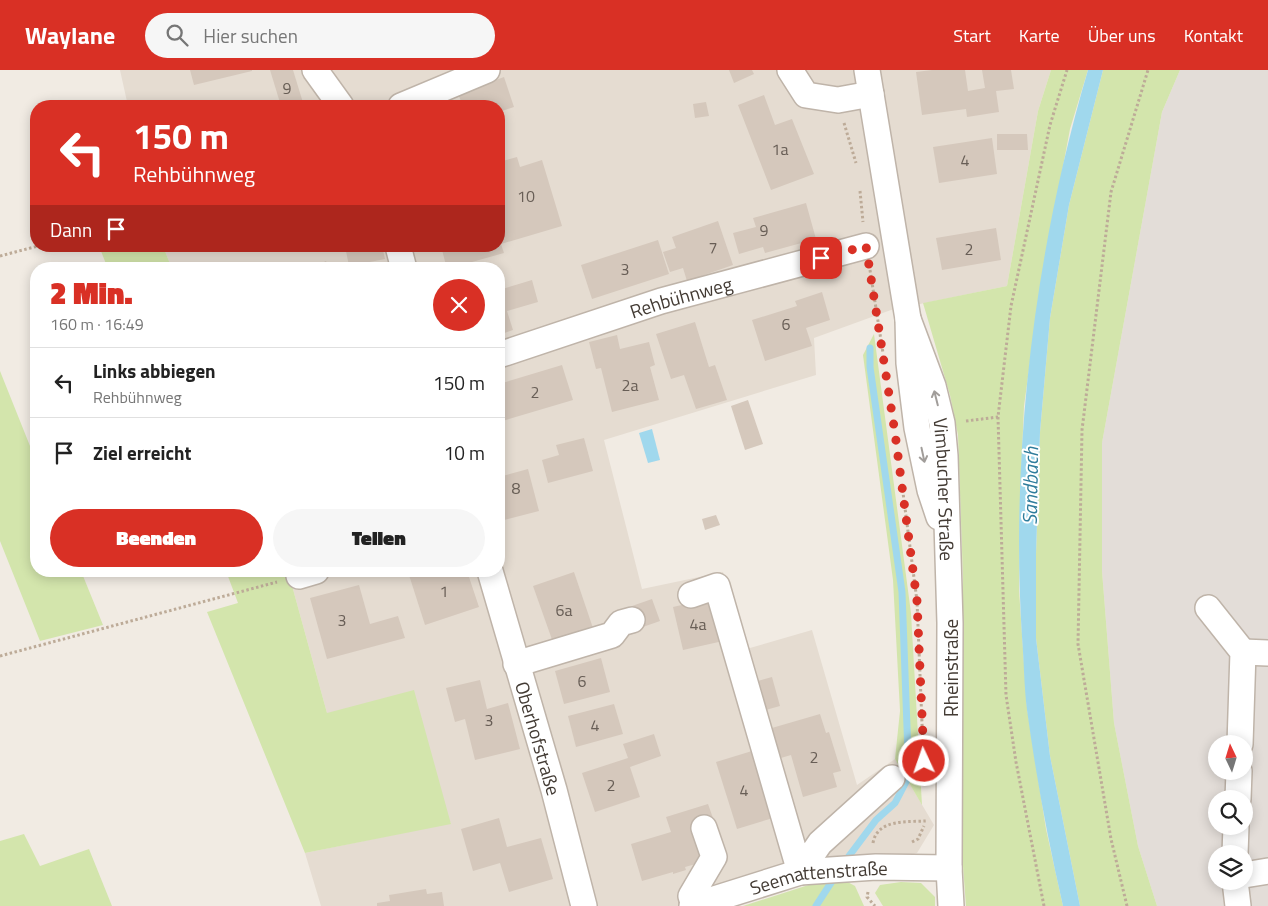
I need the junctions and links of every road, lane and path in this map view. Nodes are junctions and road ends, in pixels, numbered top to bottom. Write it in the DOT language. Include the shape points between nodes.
graph roads {
  1 [pos="315,70"];
  2 [pos="487,70"];
  3 [pos="790,70"];
  4 [pos="867,70"];
  5 [pos="1067,70"];
  6 [pos="1148,70"];
  7 [pos="872,94"];
  8 [pos="337,100"];
  9 [pos="415,100"];
  10 [pos="838,100"];
  11 [pos="858,172"];
  12 [pos="859,181"];
  13 [pos="866,246"];
  14 [pos="30,248"];
  15 [pos="0,256"];
  16 [pos="505,352"];
  17 [pos="883,354"];
  18 [pos="902,482"];
  19 [pos="949,551"];
  20 [pos="296,577"];
  21 [pos="492,577"];
  22 [pos="692,595"];
  23 [pos="1208,608"];
  24 [pos="632,620"];
  25 [pos="1243,652"];
  26 [pos="1268,653"];
  27 [pos="0,656"];
  28 [pos="516,664"];
  29 [pos="1240,735"];
  30 [pos="923,751"];
  31 [pos="892,778"];
  32 [pos="926,811"];
  33 [pos="926,821"];
  34 [pos="704,828"];
  35 [pos="905,845"];
  36 [pos="874,858"];
  37 [pos="949,868"];
  38 [pos="1268,871"];
  39 [pos="800,872"];
  40 [pos="1253,874"];
  41 [pos="1236,890"];
  42 [pos="584,906"];
  43 [pos="693,906"];
  44 [pos="951,906"];
  45 [pos="1044,906"];
  46 [pos="1127,906"];
  47 [pos="1238,906"];
  1 -- 8 [label="street"];
  2 -- 9 [label="street"];
  3 -- 10 [label="street" via="806,95"];
  4 -- 7 [label="street, Vimbucher Straße"];
  5 -- 45 [label="path" via="1050,125 1011,306 998,417 1006,695"];
  6 -- 46 [label="path" via="1111,192 1082,449 1078,644 1111,839"];
  7 -- 10 [label="street"];
  7 -- 19 [label="street, Vimbucher Straße" via="908,319 909,363 917,428 930,490"];
  10 -- 11 [label="path"];
  12 -- 13 [label="path"];
  13 -- 16 [label="street, Rehbühnweg" via="661,301"];
  13 -- 17 [label="path"];
  14 -- 15 [label="path"];
  18 -- 30 [label="path" via="917,601"];
  19 -- 37 [label="street, Rheinstraße"];
  20 -- 27 [label="path"];
  21 -- 28 [label="street, Oberhofstraße"];
  22 -- 39 [label="street" via="717,586"];
  23 -- 25 [label="street"];
  24 -- 28 [label="street" via="621,624 612,635"];
  25 -- 26 [label="street"];
  25 -- 29 [label="street"];
  28 -- 42 [label="street, Oberhofstraße"];
  31 -- 39 [label="street" via="820,843"];
  32 -- 33 [label="path"];
  33 -- 35 [label="path" via="918,840"];
  33 -- 36 [label="path" via="887,825 876,835"];
  34 -- 43 [label="street" via="714,857 691,896"];
  36 -- 37 [label="street, Seemattenstraße"];
  36 -- 39 [label="street, Seemattenstraße"];
  37 -- 44 [label="street, Rheinstraße"];
  38 -- 40 [label="street"];
  39 -- 43 [label="street, Seemattenstraße"];
  41 -- 47 [label="street"];
}
